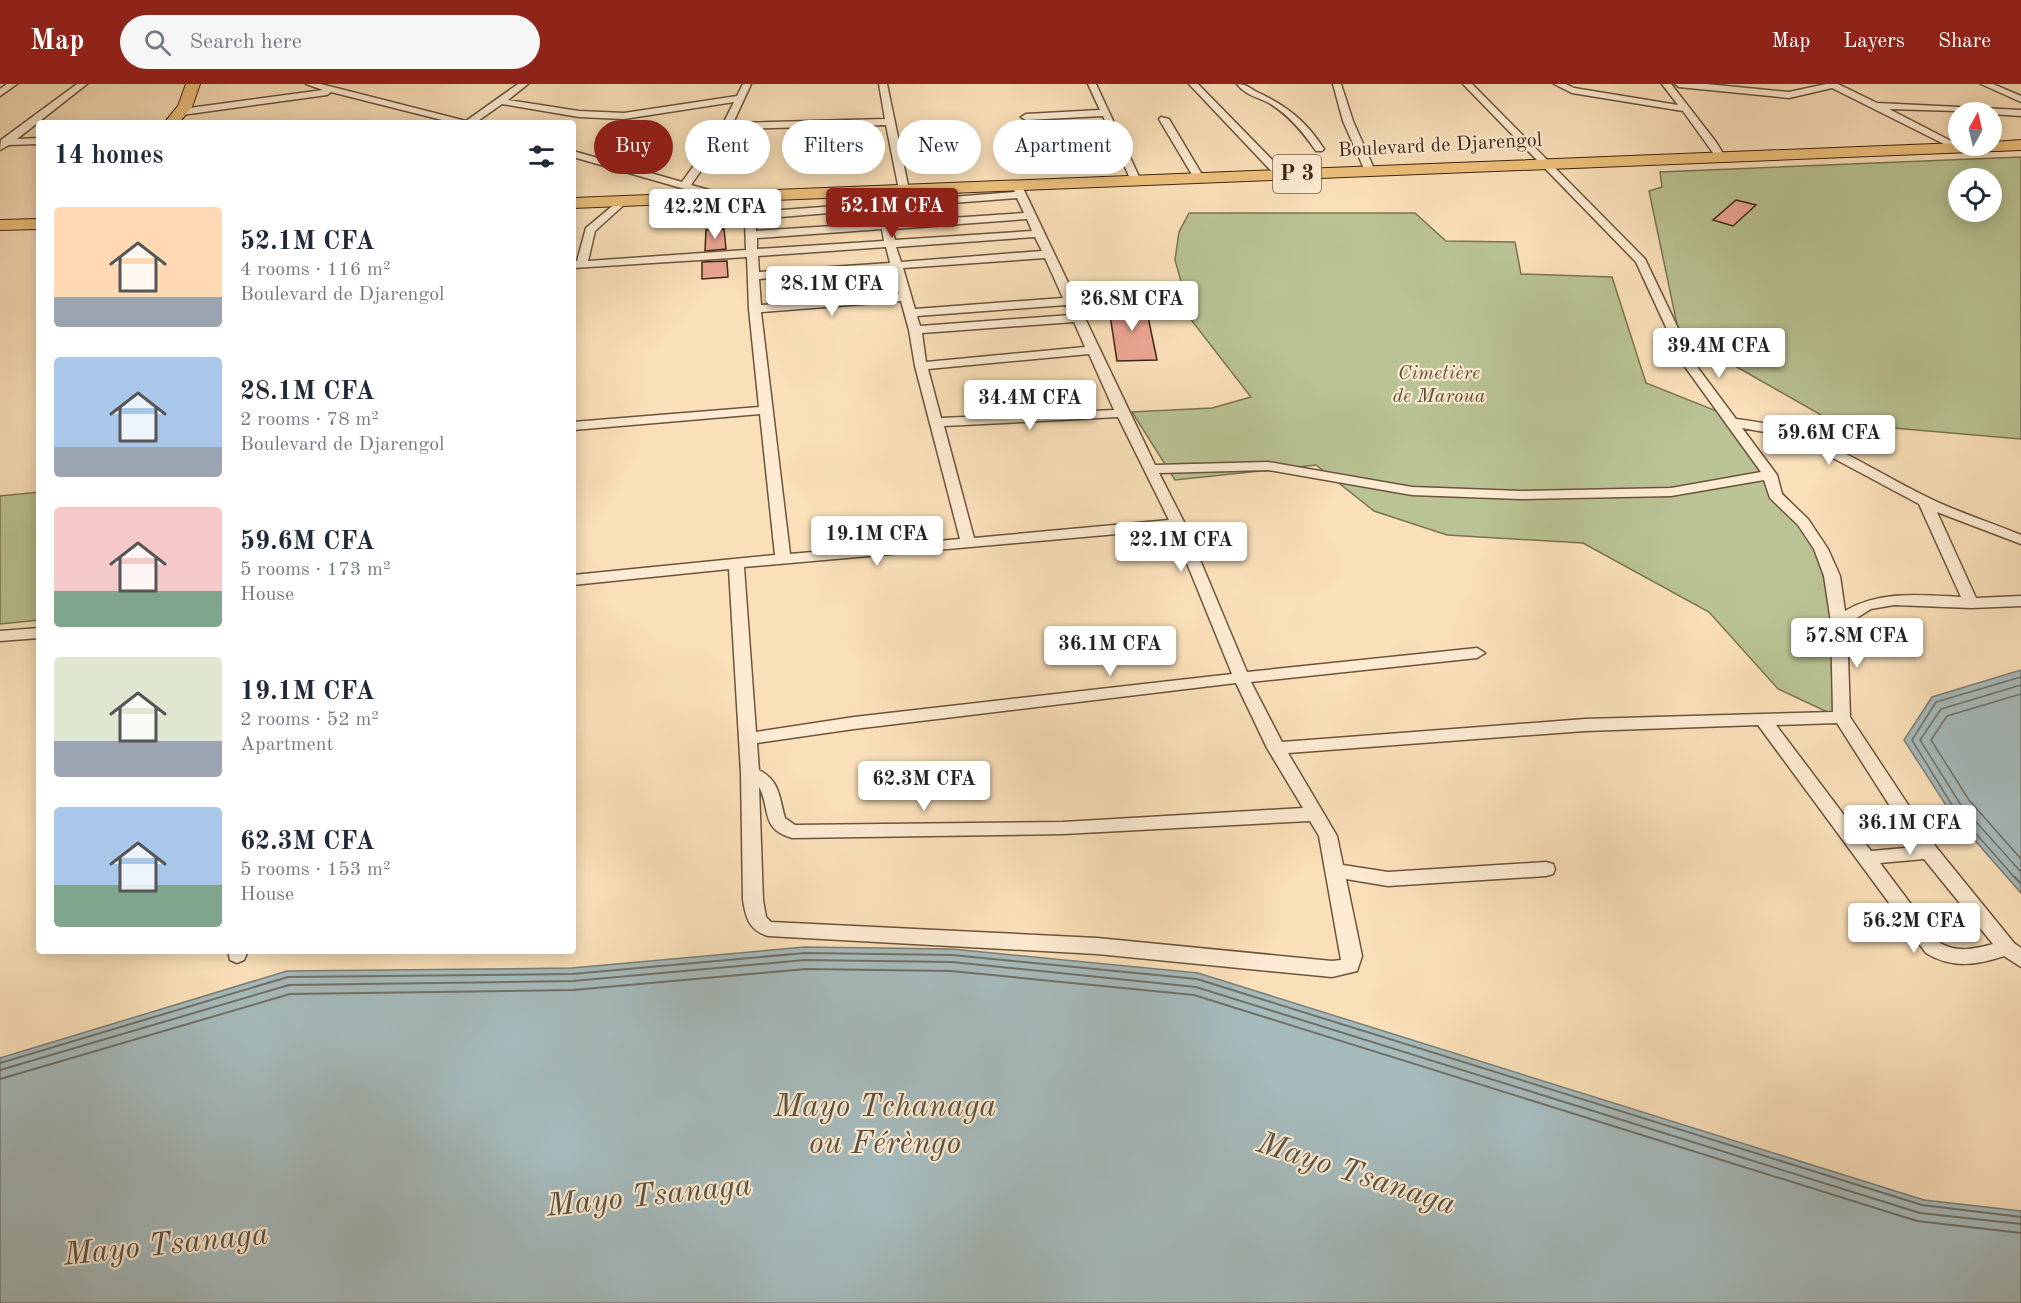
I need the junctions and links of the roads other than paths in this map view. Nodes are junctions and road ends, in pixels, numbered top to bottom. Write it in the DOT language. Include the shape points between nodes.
graph roads {
  1 [pos="14,84"];
  2 [pos="83,84"];
  3 [pos="193,84"];
  4 [pos="310,84"];
  5 [pos="524,84"];
  6 [pos="747,84"];
  7 [pos="883,84"];
  8 [pos="1092,84"];
  9 [pos="1193,84"];
  10 [pos="1241,84"];
  11 [pos="1337,84"];
  12 [pos="1467,84"];
  13 [pos="1558,84"];
  14 [pos="1666,84"];
  15 [pos="1679,84"];
  16 [pos="1985,84"];
  17 [pos="1832,85"];
  18 [pos="338,91"];
  19 [pos="0,93"];
  20 [pos="740,98"];
  21 [pos="2021,99"];
  22 [pos="500,101"];
  23 [pos="1874,106"];
  24 [pos="1685,109"];
  25 [pos="182,112"];
  26 [pos="1105,113"];
  27 [pos="2021,113"];
  28 [pos="1026,117"];
  29 [pos="1164,119"];
  30 [pos="174,120"];
  31 [pos="455,120"];
  32 [pos="472,120"];
  33 [pos="730,120"];
  34 [pos="890,122"];
  35 [pos="770,125"];
  36 [pos="36,141"];
  37 [pos="1948,143"];
  38 [pos="2,144"];
  39 [pos="2021,144"];
  40 [pos="2002,145"];
  41 [pos="1948,147"];
  42 [pos="1319,150"];
  43 [pos="576,155"];
  44 [pos="1719,155"];
  45 [pos="1544,162"];
  46 [pos="1370,171"];
  47 [pos="693,174"];
  48 [pos="1280,174"];
  49 [pos="1199,178"];
  50 [pos="1136,181"];
  51 [pos="684,187"];
  52 [pos="904,190"];
  53 [pos="1019,190"];
  54 [pos="723,196"];
  55 [pos="749,196"];
  56 [pos="880,198"];
  57 [pos="622,201"];
  58 [pos="576,203"];
  59 [pos="750,216"];
  60 [pos="1030,216"];
  61 [pos="36,224"];
  62 [pos="0,225"];
  63 [pos="886,225"];
  64 [pos="1038,234"];
  65 [pos="752,235"];
  66 [pos="890,244"];
  67 [pos="752,254"];
  68 [pos="1049,254"];
  69 [pos="896,264"];
  70 [pos="578,265"];
  71 [pos="754,276"];
  72 [pos="906,297"];
  73 [pos="1071,301"];
  74 [pos="755,309"];
  75 [pos="911,313"];
  76 [pos="1079,318"];
  77 [pos="915,330"];
  78 [pos="1094,350"];
  79 [pos="921,366"];
  80 [pos="767,410"];
  81 [pos="1123,412"];
  82 [pos="936,422"];
  83 [pos="1733,423"];
  84 [pos="576,426"];
  85 [pos="1153,469"];
  86 [pos="1770,475"];
  87 [pos="1925,502"];
  88 [pos="1178,524"];
  89 [pos="2021,540"];
  90 [pos="968,542"];
  91 [pos="783,559"];
  92 [pos="736,564"];
  93 [pos="576,580"];
  94 [pos="2021,602"];
  95 [pos="1971,603"];
  96 [pos="1839,622"];
  97 [pos="36,633"];
  98 [pos="0,636"];
  99 [pos="1477,653"];
  100 [pos="1242,679"];
  101 [pos="1842,717"];
  102 [pos="1762,718"];
  103 [pos="747,739"];
  104 [pos="1276,748"];
  105 [pos="750,773"];
  106 [pos="1314,814"];
  107 [pos="1929,852"];
  108 [pos="1866,858"];
  109 [pos="1546,869"];
  110 [pos="1336,871"];
  111 [pos="2014,954"];
  1 -- 19 [label="street"];
  2 -- 38 [label="street"];
  3 -- 25 [label="main road"];
  4 -- 18 [label="street"];
  5 -- 22 [label="street"];
  6 -- 20 [label="street"];
  7 -- 34 [label="street"];
  8 -- 26 [label="street"];
  9 -- 48 [label="street"];
  10 -- 42 [label="street" via="1296,120"];
  11 -- 46 [label="street" via="1348,122"];
  12 -- 45 [label="street"];
  13 -- 24 [label="street" via="1572,90"];
  14 -- 24 [label="street"];
  15 -- 17 [label="street" via="1784,95"];
  16 -- 21 [label="street"];
  17 -- 23 [label="street"];
  18 -- 25 [label="street"];
  18 -- 31 [label="street"];
  20 -- 22 [label="street" via="616,116"];
  20 -- 33 [label="street"];
  22 -- 32 [label="street"];
  23 -- 27 [label="street"];
  23 -- 37 [label="street"];
  24 -- 44 [label="street"];
  25 -- 30 [label="main road"];
  26 -- 28 [label="street"];
  26 -- 50 [label="street"];
  29 -- 49 [label="street"];
  34 -- 35 [label="street"];
  34 -- 52 [label="street"];
  36 -- 38 [label="street"];
  39 -- 40 [label="main road, Boulevard de Djarengol / P 3"];
  41 -- 44 [label="main road, Boulevard de Djarengol / P 3"];
  43 -- 51 [label="street"];
  44 -- 45 [label="main road, Boulevard de Djarengol / P 3"];
  45 -- 46 [label="main road, Boulevard de Djarengol / P 3"];
  45 -- 83 [label="street" via="1641,261 1689,364"];
  46 -- 48 [label="main road, Boulevard de Djarengol / P 3"];
  47 -- 51 [label="street"];
  48 -- 49 [label="main road, Boulevard de Djarengol / P 3"];
  49 -- 50 [label="main road, Boulevard de Djarengol / P 3"];
  50 -- 53 [label="main road, Boulevard de Djarengol / P 3"];
  51 -- 54 [label="street"];
  52 -- 53 [label="main road, Boulevard de Djarengol / P 3"];
  52 -- 56 [label="main road, Boulevard de Djarengol / P 3"];
  53 -- 56 [label="street"];
  53 -- 60 [label="street"];
  54 -- 55 [label="main road, Boulevard de Djarengol / P 3"];
  54 -- 57 [label="main road, Boulevard de Djarengol / P 3"];
  55 -- 56 [label="main road, Boulevard de Djarengol / P 3"];
  55 -- 59 [label="street"];
  56 -- 59 [label="street"];
  56 -- 63 [label="street"];
  57 -- 58 [label="main road, Boulevard de Djarengol / P 3"];
  57 -- 70 [label="street" via="590,230"];
  59 -- 65 [label="street"];
  60 -- 63 [label="street"];
  60 -- 64 [label="street"];
  61 -- 62 [label="main road"];
  63 -- 65 [label="street"];
  63 -- 66 [label="street"];
  64 -- 66 [label="street"];
  64 -- 68 [label="street"];
  65 -- 67 [label="street"];
  66 -- 67 [label="street"];
  66 -- 69 [label="street"];
  67 -- 70 [label="street"];
  67 -- 71 [label="street"];
  68 -- 69 [label="street"];
  68 -- 73 [label="street"];
  69 -- 71 [label="street"];
  69 -- 72 [label="street"];
  71 -- 74 [label="street"];
  72 -- 74 [label="street"];
  72 -- 75 [label="street"];
  73 -- 75 [label="street"];
  73 -- 76 [label="street"];
  74 -- 80 [label="street"];
  75 -- 77 [label="street"];
  76 -- 77 [label="street"];
  76 -- 78 [label="street"];
  77 -- 79 [label="street"];
  78 -- 79 [label="street"];
  78 -- 81 [label="street"];
  79 -- 82 [label="street"];
  80 -- 84 [label="street"];
  80 -- 91 [label="street"];
  81 -- 82 [label="street"];
  81 -- 85 [label="street"];
  82 -- 90 [label="street"];
  83 -- 86 [label="street"];
  83 -- 87 [label="street" via="1796,433"];
  85 -- 86 [label="street" via="1268,466 1412,491 1521,495 1671,492"];
  85 -- 88 [label="street"];
  86 -- 96 [label="street" via="1775,495 1803,522 1821,549 1832,576"];
  87 -- 89 [label="street"];
  87 -- 95 [label="street"];
  88 -- 90 [label="street"];
  88 -- 100 [label="street"];
  90 -- 91 [label="street"];
  91 -- 92 [label="street"];
  92 -- 93 [label="street"];
  92 -- 103 [label="street"];
  94 -- 95 [label="street"];
  95 -- 96 [label="street" via="1875,603"];
  96 -- 101 [label="street"];
  97 -- 98 [label="street"];
  99 -- 100 [label="street"];
  100 -- 103 [label="street" via="854,723"];
  100 -- 104 [label="street"];
  101 -- 102 [label="street"];
  101 -- 107 [label="street"];
  102 -- 104 [label="street" via="1586,725"];
  102 -- 108 [label="street"];
  103 -- 105 [label="street"];
  104 -- 106 [label="street"];
  105 -- 106 [label="street" via="767,784 777,822 792,832 1063,828"];
  105 -- 110 [label="street" via="753,900 756,921 768,929 1097,946 1343,969 1350,966 1352,956"];
  106 -- 110 [label="street" via="1328,836"];
  107 -- 108 [label="street"];
  107 -- 111 [label="street"];
  108 -- 111 [label="street" via="1938,951 1957,958"];
  109 -- 110 [label="street" via="1388,879"];
}
